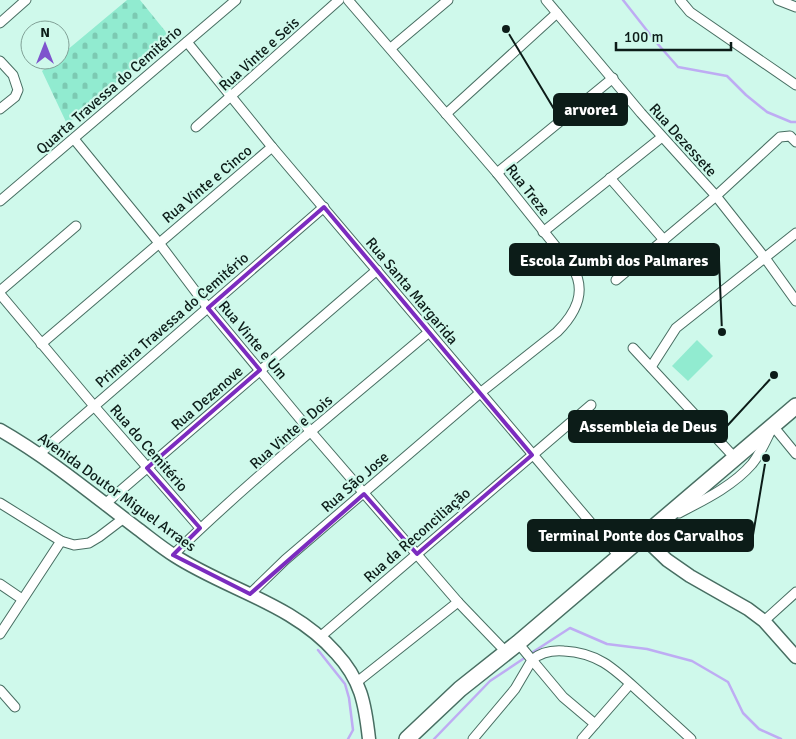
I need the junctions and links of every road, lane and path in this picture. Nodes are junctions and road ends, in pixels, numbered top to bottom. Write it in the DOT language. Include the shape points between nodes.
graph roads {
  1 [pos="26,0"];
  2 [pos="236,0"];
  3 [pos="339,0"];
  4 [pos="348,0"];
  5 [pos="448,0"];
  6 [pos="546,0"];
  7 [pos="680,0"];
  8 [pos="778,0"];
  9 [pos="796,7"];
  10 [pos="557,13"];
  11 [pos="0,23"];
  12 [pos="187,42"];
  13 [pos="391,48"];
  14 [pos="0,61"];
  15 [pos="613,78"];
  16 [pos="796,85"];
  17 [pos="231,98"];
  18 [pos="0,109"];
  19 [pos="446,114"];
  20 [pos="196,127"];
  21 [pos="662,137"];
  22 [pos="74,139"];
  23 [pos="796,142"];
  24 [pos="272,147"];
  25 [pos="497,173"];
  26 [pos="610,178"];
  27 [pos="716,196"];
  28 [pos="0,201"];
  29 [pos="324,207"];
  30 [pos="76,226"];
  31 [pos="544,232"];
  32 [pos="796,232"];
  33 [pos="664,240"];
  34 [pos="159,243"];
  35 [pos="765,258"];
  36 [pos="377,270"];
  37 [pos="616,280"];
  38 [pos="0,292"];
  39 [pos="795,298"];
  40 [pos="208,308"];
  41 [pos="429,332"];
  42 [pos="41,344"];
  43 [pos="633,348"];
  44 [pos="651,367"];
  45 [pos="260,370"];
  46 [pos="480,393"];
  47 [pos="591,405"];
  48 [pos="94,406"];
  49 [pos="796,406"];
  50 [pos="773,426"];
  51 [pos="0,430"];
  52 [pos="311,432"];
  53 [pos="39,454"];
  54 [pos="796,454"];
  55 [pos="532,455"];
  56 [pos="735,458"];
  57 [pos="147,468"];
  58 [pos="364,494"];
  59 [pos="0,503"];
  60 [pos="105,504"];
  61 [pos="124,518"];
  62 [pos="660,522"];
  63 [pos="200,528"];
  64 [pos="643,537"];
  65 [pos="61,541"];
  66 [pos="417,554"];
  67 [pos="172,555"];
  68 [pos="620,556"];
  69 [pos="0,584"];
  70 [pos="796,592"];
  71 [pos="250,594"];
  72 [pos="22,599"];
  73 [pos="458,602"];
  74 [pos="764,621"];
  75 [pos="0,634"];
  76 [pos="320,637"];
  77 [pos="512,648"];
  78 [pos="796,657"];
  79 [pos="532,660"];
  80 [pos="357,682"];
  81 [pos="630,684"];
  82 [pos="0,690"];
  83 [pos="15,708"];
  84 [pos="595,724"];
  85 [pos="688,738"];
  86 [pos="369,739"];
  87 [pos="407,739"];
  88 [pos="473,739"];
  89 [pos="582,739"];
  1 -- 11 [label="street"];
  2 -- 12 [label="street, Quarta Travessa do Cemitério"];
  3 -- 17 [label="street, Rua Vinte e Seis"];
  4 -- 13 [label="street, Rua Treze"];
  5 -- 13 [label="street"];
  6 -- 10 [label="street, Rua Dezessete"];
  7 -- 16 [label="street" via="690,12"];
  8 -- 9 [label="street"];
  10 -- 15 [label="street, Rua Dezessete"];
  10 -- 19 [label="street"];
  12 -- 17 [label="street, Rua Santa Margarida"];
  12 -- 22 [label="street, Quarta Travessa do Cemitério"];
  13 -- 19 [label="street, Rua Treze"];
  14 -- 18 [label="street" via="13,75 18,90 16,97"];
  15 -- 21 [label="street, Rua Dezessete"];
  15 -- 25 [label="street"];
  17 -- 20 [label="street, Rua Vinte e Seis"];
  17 -- 24 [label="street, Rua Santa Margarida"];
  19 -- 25 [label="street, Rua Treze"];
  21 -- 26 [label="street"];
  21 -- 27 [label="street, Rua Dezessete"];
  22 -- 28 [label="street, Quarta Travessa do Cemitério"];
  22 -- 34 [label="street, Rua Vinte e Um"];
  23 -- 27 [label="street" via="790,136 780,137"];
  24 -- 29 [label="street, Rua Santa Margarida"];
  24 -- 34 [label="street, Rua Vinte e Cinco"];
  25 -- 31 [label="street, Rua Treze"];
  26 -- 31 [label="street"];
  26 -- 33 [label="street"];
  27 -- 33 [label="street"];
  27 -- 35 [label="street, Rua Dezessete"];
  29 -- 36 [label="street, Rua Santa Margarida"];
  29 -- 40 [label="street, Primeira Travessa do Cemitério"];
  30 -- 38 [label="street"];
  31 -- 46 [label="street, Rua Treze" via="578,276 580,293 576,305 557,332"];
  32 -- 35 [label="street"];
  33 -- 37 [label="street"];
  34 -- 40 [label="street, Rua Vinte e Um"];
  34 -- 42 [label="street, Rua Vinte e Cinco"];
  35 -- 39 [label="street, Rua Dezessete"];
  35 -- 44 [label="street" via="676,328"];
  36 -- 41 [label="street, Rua Santa Margarida"];
  36 -- 45 [label="street, Rua Dezenove"];
  38 -- 42 [label="street, Rua do Cemitério"];
  40 -- 45 [label="street, Rua Vinte e Um"];
  40 -- 48 [label="street, Primeira Travessa do Cemitério"];
  41 -- 46 [label="street, Rua Santa Margarida"];
  41 -- 52 [label="street, Rua Vinte e Dois"];
  42 -- 48 [label="street, Rua do Cemitério"];
  43 -- 44 [label="street"];
  44 -- 56 [label="street"];
  45 -- 52 [label="street, Rua Vinte e Um"];
  45 -- 57 [label="street, Rua Dezenove"];
  46 -- 55 [label="street, Rua Santa Margarida"];
  46 -- 58 [label="street, Rua São Jose"];
  47 -- 55 [label="street, Rua da Reconciliação"];
  48 -- 53 [label="street, Primeira Travessa do Cemitério"];
  48 -- 57 [label="street, Rua do Cemitério"];
  49 -- 50 [label="main road"];
  50 -- 54 [label="street"];
  50 -- 56 [label="main road"];
  50 -- 62 [label="street" via="753,463 739,476 718,492"];
  51 -- 53 [label="main road, Avenida Doutor Miguel Arraes"];
  52 -- 58 [label="street, Rua Vinte e Um"];
  52 -- 63 [label="street, Rua Vinte e Dois"];
  53 -- 60 [label="main road, Avenida Doutor Miguel Arraes"];
  55 -- 66 [label="street, Rua da Reconciliação"];
  55 -- 68 [label="street, Rua Santa Margarida"];
  56 -- 62 [label="main road"];
  57 -- 60 [label="street, Rua Dezenove"];
  57 -- 63 [label="street, Rua do Cemitério"];
  58 -- 66 [label="street, Rua Vinte e Um"];
  58 -- 71 [label="street, Rua São Jose"];
  59 -- 65 [label="street"];
  60 -- 61 [label="main road, Avenida Doutor Miguel Arraes"];
  61 -- 65 [label="street" via="88,543 74,545"];
  61 -- 67 [label="main road, Avenida Doutor Miguel Arraes"];
  62 -- 64 [label="main road"];
  63 -- 67 [label="street, Rua Vinte e Dois"];
  64 -- 68 [label="main road"];
  64 -- 74 [label="main road" via="667,560"];
  65 -- 72 [label="street"];
  66 -- 73 [label="street, Rua Vinte e Um"];
  66 -- 76 [label="street, Rua da Reconciliação"];
  67 -- 71 [label="main road, Avenida Doutor Miguel Arraes"];
  68 -- 77 [label="main road"];
  69 -- 72 [label="street"];
  70 -- 74 [label="street"];
  71 -- 76 [label="main road, Avenida Doutor Miguel Arraes" via="278,608"];
  72 -- 75 [label="street"];
  73 -- 77 [label="street, Rua Vinte e Um"];
  73 -- 80 [label="street"];
  74 -- 78 [label="main road"];
  76 -- 80 [label="main road, Avenida Doutor Miguel Arraes"];
  77 -- 79 [label="street, Rua Vinte e Um"];
  77 -- 87 [label="main road" via="460,689"];
  79 -- 81 [label="street" via="538,655 559,650 587,654 610,665"];
  79 -- 84 [label="street, Rua Vinte e Um" via="563,698"];
  79 -- 88 [label="street" via="511,695"];
  80 -- 86 [label="main road, Avenida Doutor Miguel Arraes"];
  81 -- 84 [label="street"];
  81 -- 85 [label="street"];
  82 -- 83 [label="street"];
  84 -- 89 [label="street"];
}
